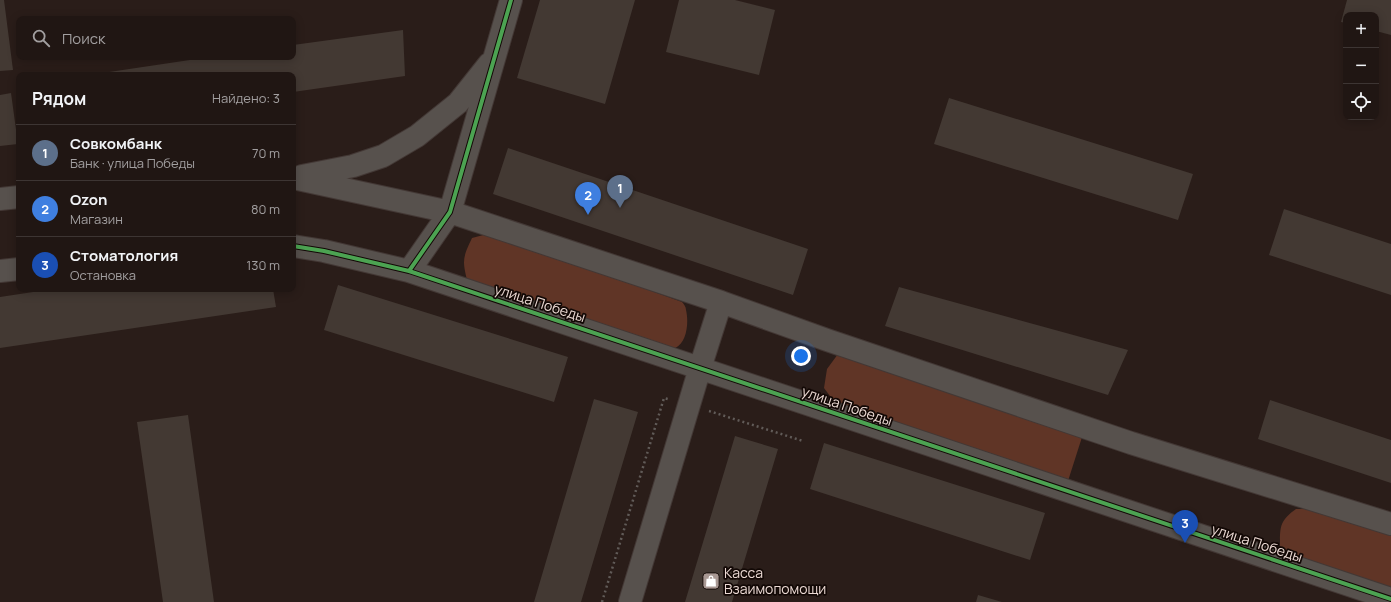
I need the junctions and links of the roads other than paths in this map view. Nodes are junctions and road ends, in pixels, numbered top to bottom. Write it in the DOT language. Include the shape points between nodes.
graph roads {
  1 [pos="511,0"];
  2 [pos="495,55"];
  3 [pos="296,177"];
  4 [pos="296,179"];
  5 [pos="16,197"];
  6 [pos="0,199"];
  7 [pos="450,212"];
  8 [pos="296,246"];
  9 [pos="16,269"];
  10 [pos="409,271"];
  11 [pos="0,272"];
  12 [pos="721,302"];
  13 [pos="700,368"];
  14 [pos="1391,524"];
  15 [pos="1391,599"];
  16 [pos="630,602"];
  1 -- 2 [label="street"];
  2 -- 3 [label="street" via="458,103 417,136 384,156 353,166"];
  2 -- 7 [label="street"];
  4 -- 7 [label="street"];
  5 -- 6 [label="street"];
  7 -- 10 [label="street"];
  7 -- 12 [label="street"];
  8 -- 10 [label="street, улица Победы"];
  9 -- 11 [label="street"];
  10 -- 13 [label="street, улица Победы"];
  12 -- 13 [label="street"];
  12 -- 14 [label="street" via="1131,443"];
  13 -- 15 [label="street, улица Победы"];
  13 -- 16 [label="street"];
}
